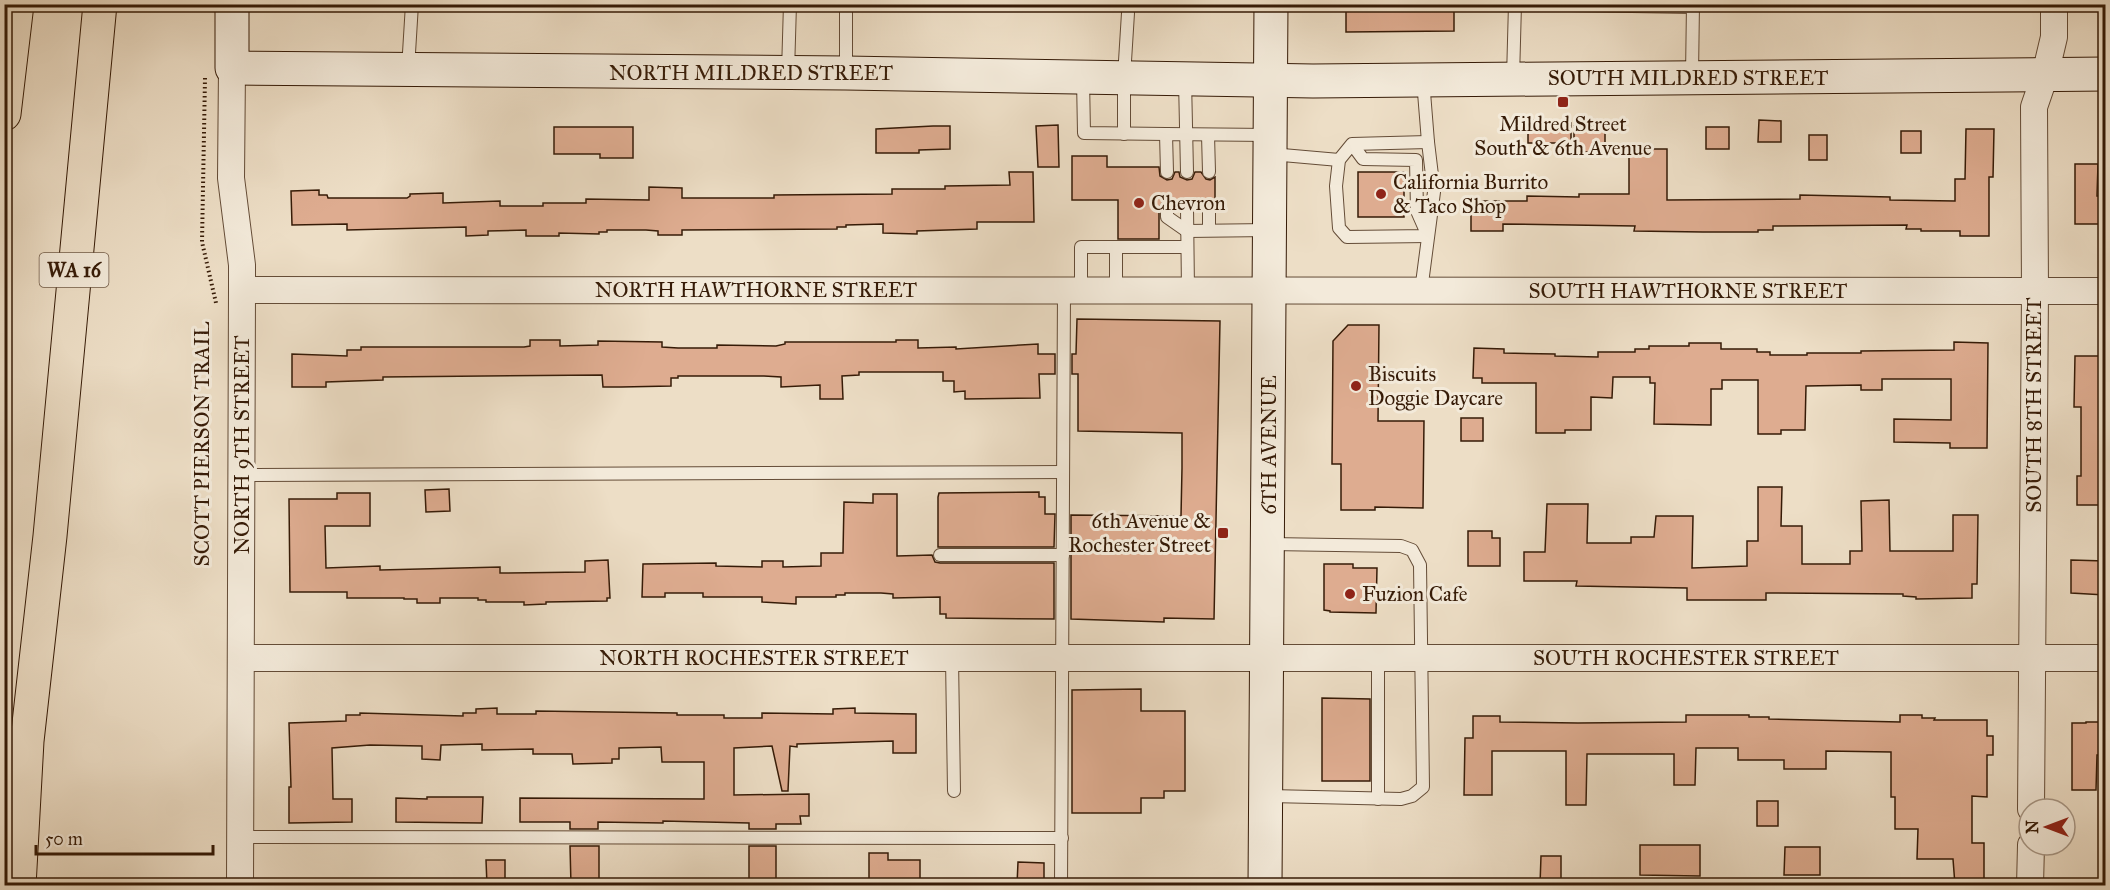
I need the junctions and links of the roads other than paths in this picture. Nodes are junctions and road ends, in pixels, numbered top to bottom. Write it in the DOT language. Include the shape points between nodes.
graph roads {
  1 [pos="17,4"];
  2 [pos="100,4"];
  3 [pos="232,4"];
  4 [pos="412,4"];
  5 [pos="790,4"];
  6 [pos="846,4"];
  7 [pos="1271,4"];
  8 [pos="1515,4"];
  9 [pos="2054,4"];
  10 [pos="1693,6"];
  11 [pos="1128,13"];
  12 [pos="218,69"];
  13 [pos="408,70"];
  14 [pos="788,73"];
  15 [pos="846,73"];
  16 [pos="2106,74"];
  17 [pos="2045,75"];
  18 [pos="1083,76"];
  19 [pos="1124,77"];
  20 [pos="1185,78"];
  21 [pos="1692,78"];
  22 [pos="1513,79"];
  23 [pos="1270,80"];
  24 [pos="1423,80"];
  25 [pos="4,114"];
  26 [pos="1124,134"];
  27 [pos="1166,134"];
  28 [pos="1186,135"];
  29 [pos="1208,135"];
  30 [pos="1428,142"];
  31 [pos="1270,144"];
  32 [pos="1352,144"];
  33 [pos="1339,160"];
  34 [pos="1167,172"];
  35 [pos="1187,172"];
  36 [pos="1209,172"];
  37 [pos="1167,208"];
  38 [pos="1187,208"];
  39 [pos="1209,208"];
  40 [pos="1209,230"];
  41 [pos="1270,230"];
  42 [pos="1187,231"];
  43 [pos="1428,236"];
  44 [pos="1116,247"];
  45 [pos="1187,247"];
  46 [pos="242,290"];
  47 [pos="1072,290"];
  48 [pos="1116,290"];
  49 [pos="1188,290"];
  50 [pos="1270,290"];
  51 [pos="1421,291"];
  52 [pos="2035,291"];
  53 [pos="2106,291"];
  54 [pos="1063,472"];
  55 [pos="242,475"];
  56 [pos="50,536"];
  57 [pos="1268,544"];
  58 [pos="940,555"];
  59 [pos="1062,555"];
  60 [pos="241,658"];
  61 [pos="952,658"];
  62 [pos="1062,658"];
  63 [pos="1267,658"];
  64 [pos="1377,658"];
  65 [pos="1420,658"];
  66 [pos="2032,658"];
  67 [pos="2106,658"];
  68 [pos="954,791"];
  69 [pos="1266,796"];
  70 [pos="2031,797"];
  71 [pos="1378,799"];
  72 [pos="240,837"];
  73 [pos="1062,838"];
  74 [pos="2031,857"];
  75 [pos="19,885"];
  76 [pos="36,885"];
  77 [pos="240,885"];
  78 [pos="1061,885"];
  79 [pos="1265,885"];
  80 [pos="2030,885"];
  1 -- 25 [label="highway"];
  2 -- 56 [label="highway, WA 16"];
  3 -- 12 [label="main road, NORTH 9TH STREET"];
  4 -- 13 [label="lane"];
  5 -- 14 [label="lane"];
  6 -- 15 [label="lane"];
  7 -- 23 [label="main road, 6TH AVENUE"];
  8 -- 10 [label="lane"];
  8 -- 22 [label="lane"];
  9 -- 17 [label="street, SOUTH 8TH STREET" via="2054,37"];
  10 -- 21 [label="lane"];
  11 -- 19 [label="lane"];
  12 -- 13 [label="main road, NORTH MILDRED STREET"];
  12 -- 46 [label="street, NORTH 9TH STREET"];
  13 -- 14 [label="main road, NORTH MILDRED STREET"];
  14 -- 15 [label="main road, NORTH MILDRED STREET"];
  15 -- 18 [label="main road, NORTH MILDRED STREET"];
  16 -- 17 [label="main road, SOUTH MILDRED STREET"];
  17 -- 21 [label="main road, SOUTH MILDRED STREET"];
  17 -- 52 [label="street, SOUTH 8TH STREET" via="2034,107"];
  18 -- 19 [label="main road, NORTH MILDRED STREET"];
  18 -- 26 [label="lane" via="1084,133"];
  19 -- 20 [label="main road, NORTH MILDRED STREET"];
  19 -- 26 [label="lane"];
  20 -- 23 [label="main road, NORTH MILDRED STREET"];
  20 -- 28 [label="lane"];
  21 -- 22 [label="main road, SOUTH MILDRED STREET"];
  22 -- 24 [label="main road, SOUTH MILDRED STREET"];
  23 -- 24 [label="main road, SOUTH MILDRED STREET"];
  23 -- 31 [label="main road, 6TH AVENUE"];
  24 -- 30 [label="lane"];
  26 -- 27 [label="lane"];
  27 -- 28 [label="lane"];
  27 -- 34 [label="lane"];
  28 -- 29 [label="lane"];
  28 -- 35 [label="lane"];
  29 -- 31 [label="lane"];
  29 -- 36 [label="lane"];
  30 -- 32 [label="lane"];
  30 -- 43 [label="lane" via="1434,192"];
  31 -- 33 [label="lane"];
  31 -- 41 [label="main road, 6TH AVENUE"];
  32 -- 33 [label="lane"];
  32 -- 43 [label="lane" via="1363,159 1416,160 1417,211"];
  33 -- 43 [label="lane" via="1339,228 1347,237"];
  37 -- 42 [label="lane" via="1167,217"];
  38 -- 42 [label="lane"];
  39 -- 40 [label="lane"];
  40 -- 41 [label="lane"];
  40 -- 42 [label="lane"];
  41 -- 50 [label="main road, 6TH AVENUE"];
  42 -- 45 [label="lane"];
  43 -- 51 [label="lane"];
  44 -- 45 [label="lane"];
  44 -- 47 [label="lane" via="1081,248"];
  44 -- 48 [label="lane"];
  45 -- 49 [label="lane"];
  46 -- 47 [label="street, NORTH HAWTHORNE STREET"];
  46 -- 55 [label="street, NORTH 9TH STREET"];
  47 -- 48 [label="street, NORTH HAWTHORNE STREET"];
  47 -- 54 [label="lane"];
  48 -- 49 [label="street, NORTH HAWTHORNE STREET"];
  49 -- 50 [label="street, NORTH HAWTHORNE STREET"];
  50 -- 51 [label="street, SOUTH HAWTHORNE STREET"];
  50 -- 57 [label="main road, 6TH AVENUE"];
  51 -- 52 [label="street, SOUTH HAWTHORNE STREET"];
  52 -- 53 [label="street, SOUTH HAWTHORNE STREET"];
  52 -- 66 [label="street, SOUTH 8TH STREET"];
  54 -- 55 [label="lane"];
  54 -- 59 [label="lane"];
  55 -- 60 [label="street, NORTH 9TH STREET"];
  56 -- 75 [label="highway, WA 16" via="27,741"];
  56 -- 76 [label="highway"];
  57 -- 63 [label="main road, 6TH AVENUE"];
  57 -- 65 [label="lane" via="1401,546 1412,550 1420,565"];
  58 -- 59 [label="lane"];
  59 -- 62 [label="lane"];
  60 -- 61 [label="street, NORTH ROCHESTER STREET"];
  60 -- 72 [label="street, NORTH 9TH STREET"];
  61 -- 62 [label="street, NORTH ROCHESTER STREET"];
  61 -- 68 [label="lane"];
  62 -- 63 [label="street, NORTH ROCHESTER STREET"];
  62 -- 73 [label="lane"];
  63 -- 64 [label="street, SOUTH ROCHESTER STREET"];
  63 -- 69 [label="main road, 6TH AVENUE"];
  64 -- 65 [label="street, SOUTH ROCHESTER STREET"];
  64 -- 71 [label="lane"];
  65 -- 66 [label="street, SOUTH ROCHESTER STREET"];
  65 -- 71 [label="lane" via="1422,787 1401,800"];
  66 -- 67 [label="street, SOUTH ROCHESTER STREET"];
  66 -- 70 [label="street, SOUTH 8TH STREET"];
  69 -- 71 [label="lane"];
  69 -- 79 [label="main road, 6TH AVENUE"];
  72 -- 73 [label="lane"];
  72 -- 77 [label="street, NORTH 9TH STREET"];
  73 -- 78 [label="lane"];
  74 -- 80 [label="street"];
}
